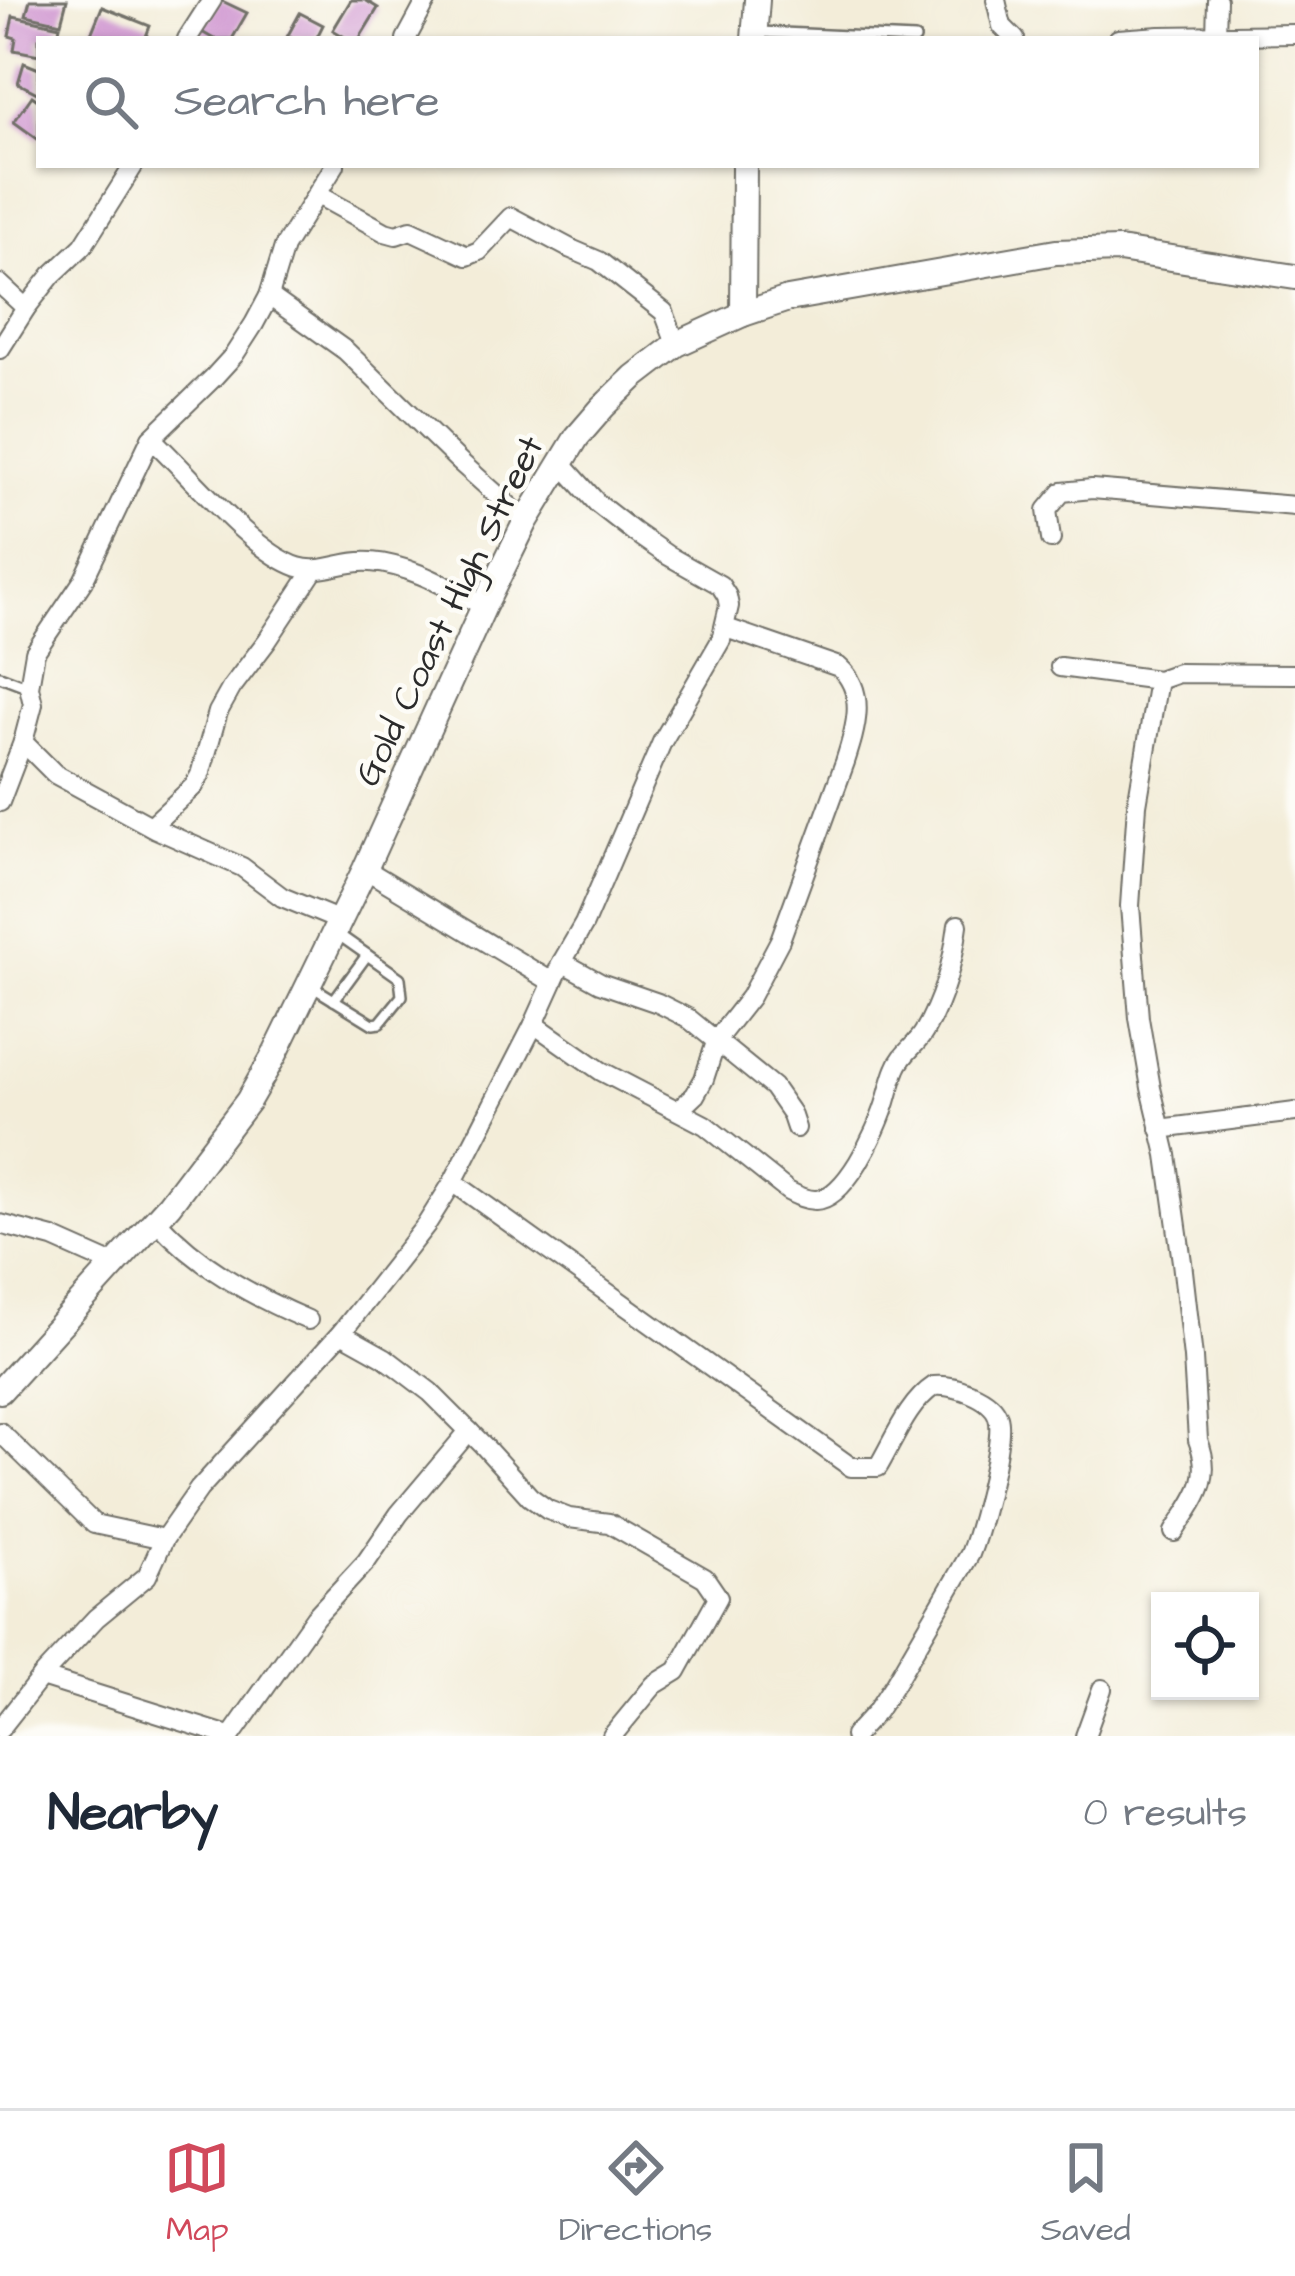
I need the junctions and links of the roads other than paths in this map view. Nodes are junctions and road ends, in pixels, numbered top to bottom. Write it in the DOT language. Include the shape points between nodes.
graph roads {
  1 [pos="212,0"];
  2 [pos="402,0"];
  3 [pos="757,0"];
  4 [pos="996,0"];
  5 [pos="1217,0"];
  6 [pos="423,6"];
  7 [pos="1295,34"];
  8 [pos="754,35"];
  9 [pos="189,36"];
  10 [pos="408,36"];
  11 [pos="794,36"];
  12 [pos="1012,36"];
  13 [pos="1216,36"];
  14 [pos="132,168"];
  15 [pos="333,168"];
  16 [pos="744,168"];
  17 [pos="317,195"];
  18 [pos="1295,277"];
  19 [pos="0,284"];
  20 [pos="269,296"];
  21 [pos="26,308"];
  22 [pos="742,314"];
  23 [pos="676,344"];
  24 [pos="0,349"];
  25 [pos="151,438"];
  26 [pos="560,462"];
  27 [pos="1295,506"];
  28 [pos="526,521"];
  29 [pos="1051,539"];
  30 [pos="314,570"];
  31 [pos="484,606"];
  32 [pos="726,628"];
  33 [pos="1060,667"];
  34 [pos="1295,674"];
  35 [pos="0,676"];
  36 [pos="1158,680"];
  37 [pos="28,687"];
  38 [pos="23,742"];
  39 [pos="0,802"];
  40 [pos="151,826"];
  41 [pos="365,868"];
  42 [pos="958,925"];
  43 [pos="335,926"];
  44 [pos="367,955"];
  45 [pos="562,962"];
  46 [pos="552,982"];
  47 [pos="308,984"];
  48 [pos="334,1000"];
  49 [pos="534,1024"];
  50 [pos="717,1039"];
  51 [pos="679,1110"];
  52 [pos="1295,1112"];
  53 [pos="796,1128"];
  54 [pos="1160,1129"];
  55 [pos="453,1182"];
  56 [pos="156,1220"];
  57 [pos="0,1224"];
  58 [pos="116,1266"];
  59 [pos="308,1320"];
  60 [pos="341,1333"];
  61 [pos="0,1390"];
  62 [pos="470,1431"];
  63 [pos="0,1432"];
  64 [pos="1174,1532"];
  65 [pos="164,1539"];
  66 [pos="41,1677"];
  67 [pos="1102,1689"];
  68 [pos="0,1729"];
  69 [pos="230,1736"];
  70 [pos="612,1736"];
  71 [pos="854,1736"];
  72 [pos="1085,1736"];
  1 -- 9 [label="street"];
  2 -- 6 [label="street"];
  3 -- 8 [label="street"];
  4 -- 12 [label="street"];
  5 -- 13 [label="street"];
  6 -- 10 [label="street"];
  7 -- 13 [label="street"];
  8 -- 11 [label="lane"];
  14 -- 21 [label="street" via="83,246"];
  15 -- 17 [label="street"];
  16 -- 22 [label="street"];
  17 -- 20 [label="street" via="284,247"];
  17 -- 23 [label="street" via="385,232 411,230 467,256 511,217 599,261 664,312"];
  18 -- 22 [label="street, Gold Coast High Street" via="1119,250 1056,252"];
  19 -- 21 [label="street"];
  20 -- 25 [label="street" via="234,355"];
  20 -- 28 [label="street" via="346,351"];
  21 -- 24 [label="street"];
  22 -- 23 [label="street, Gold Coast High Street"];
  23 -- 26 [label="street, Gold Coast High Street" via="603,406"];
  25 -- 30 [label="street" via="269,551"];
  25 -- 37 [label="street" via="83,581 34,652"];
  26 -- 28 [label="street, Gold Coast High Street"];
  26 -- 32 [label="street" via="634,532 720,585 729,606"];
  27 -- 29 [label="street" via="1062,492 1047,510"];
  28 -- 31 [label="street, Gold Coast High Street"];
  30 -- 31 [label="street" via="371,562"];
  30 -- 40 [label="street" via="218,712 194,786"];
  31 -- 41 [label="street, Gold Coast High Street"];
  32 -- 45 [label="street" via="662,742"];
  32 -- 50 [label="street" via="839,667 857,712 793,910 749,997"];
  33 -- 36 [label="street"];
  34 -- 36 [label="street" via="1178,673"];
  35 -- 37 [label="lane"];
  36 -- 54 [label="street" via="1130,906 1139,1018"];
  37 -- 38 [label="street" via="33,704"];
  38 -- 39 [label="street"];
  38 -- 40 [label="street" via="55,774"];
  40 -- 43 [label="street" via="242,867"];
  41 -- 43 [label="street, Gold Coast High Street"];
  41 -- 46 [label="street"];
  42 -- 51 [label="street" via="943,995 893,1074 851,1174 832,1194 814,1200 788,1192"];
  43 -- 44 [label="lane"];
  43 -- 47 [label="street, Gold Coast High Street"];
  44 -- 48 [label="lane"];
  44 -- 48 [label="lane" via="400,978 402,996 373,1024"];
  45 -- 46 [label="street"];
  45 -- 50 [label="street"];
  46 -- 49 [label="street"];
  47 -- 48 [label="lane"];
  47 -- 56 [label="street, Gold Coast High Street" via="248,1101"];
  49 -- 51 [label="street" via="601,1071"];
  49 -- 55 [label="street"];
  50 -- 51 [label="street" via="695,1095"];
  50 -- 53 [label="street" via="773,1087"];
  52 -- 54 [label="street"];
  54 -- 64 [label="street" via="1204,1456 1204,1484"];
  55 -- 60 [label="street"];
  55 -- 71 [label="street" via="850,1467 878,1467 934,1386 995,1409 995,1456 970,1554 895,1683"];
  56 -- 58 [label="street, Gold Coast High Street"];
  56 -- 59 [label="street" via="204,1265"];
  57 -- 58 [label="street"];
  58 -- 61 [label="street, Gold Coast High Street"];
  60 -- 62 [label="street" via="384,1357"];
  60 -- 65 [label="street"];
  62 -- 69 [label="street" via="315,1617"];
  62 -- 70 [label="street" via="548,1510 609,1523 705,1578 718,1597 677,1671 654,1685"];
  63 -- 65 [label="street" via="94,1524"];
  65 -- 66 [label="street" via="147,1576"];
  66 -- 68 [label="street"];
  66 -- 69 [label="street"];
  67 -- 72 [label="street"];
}
